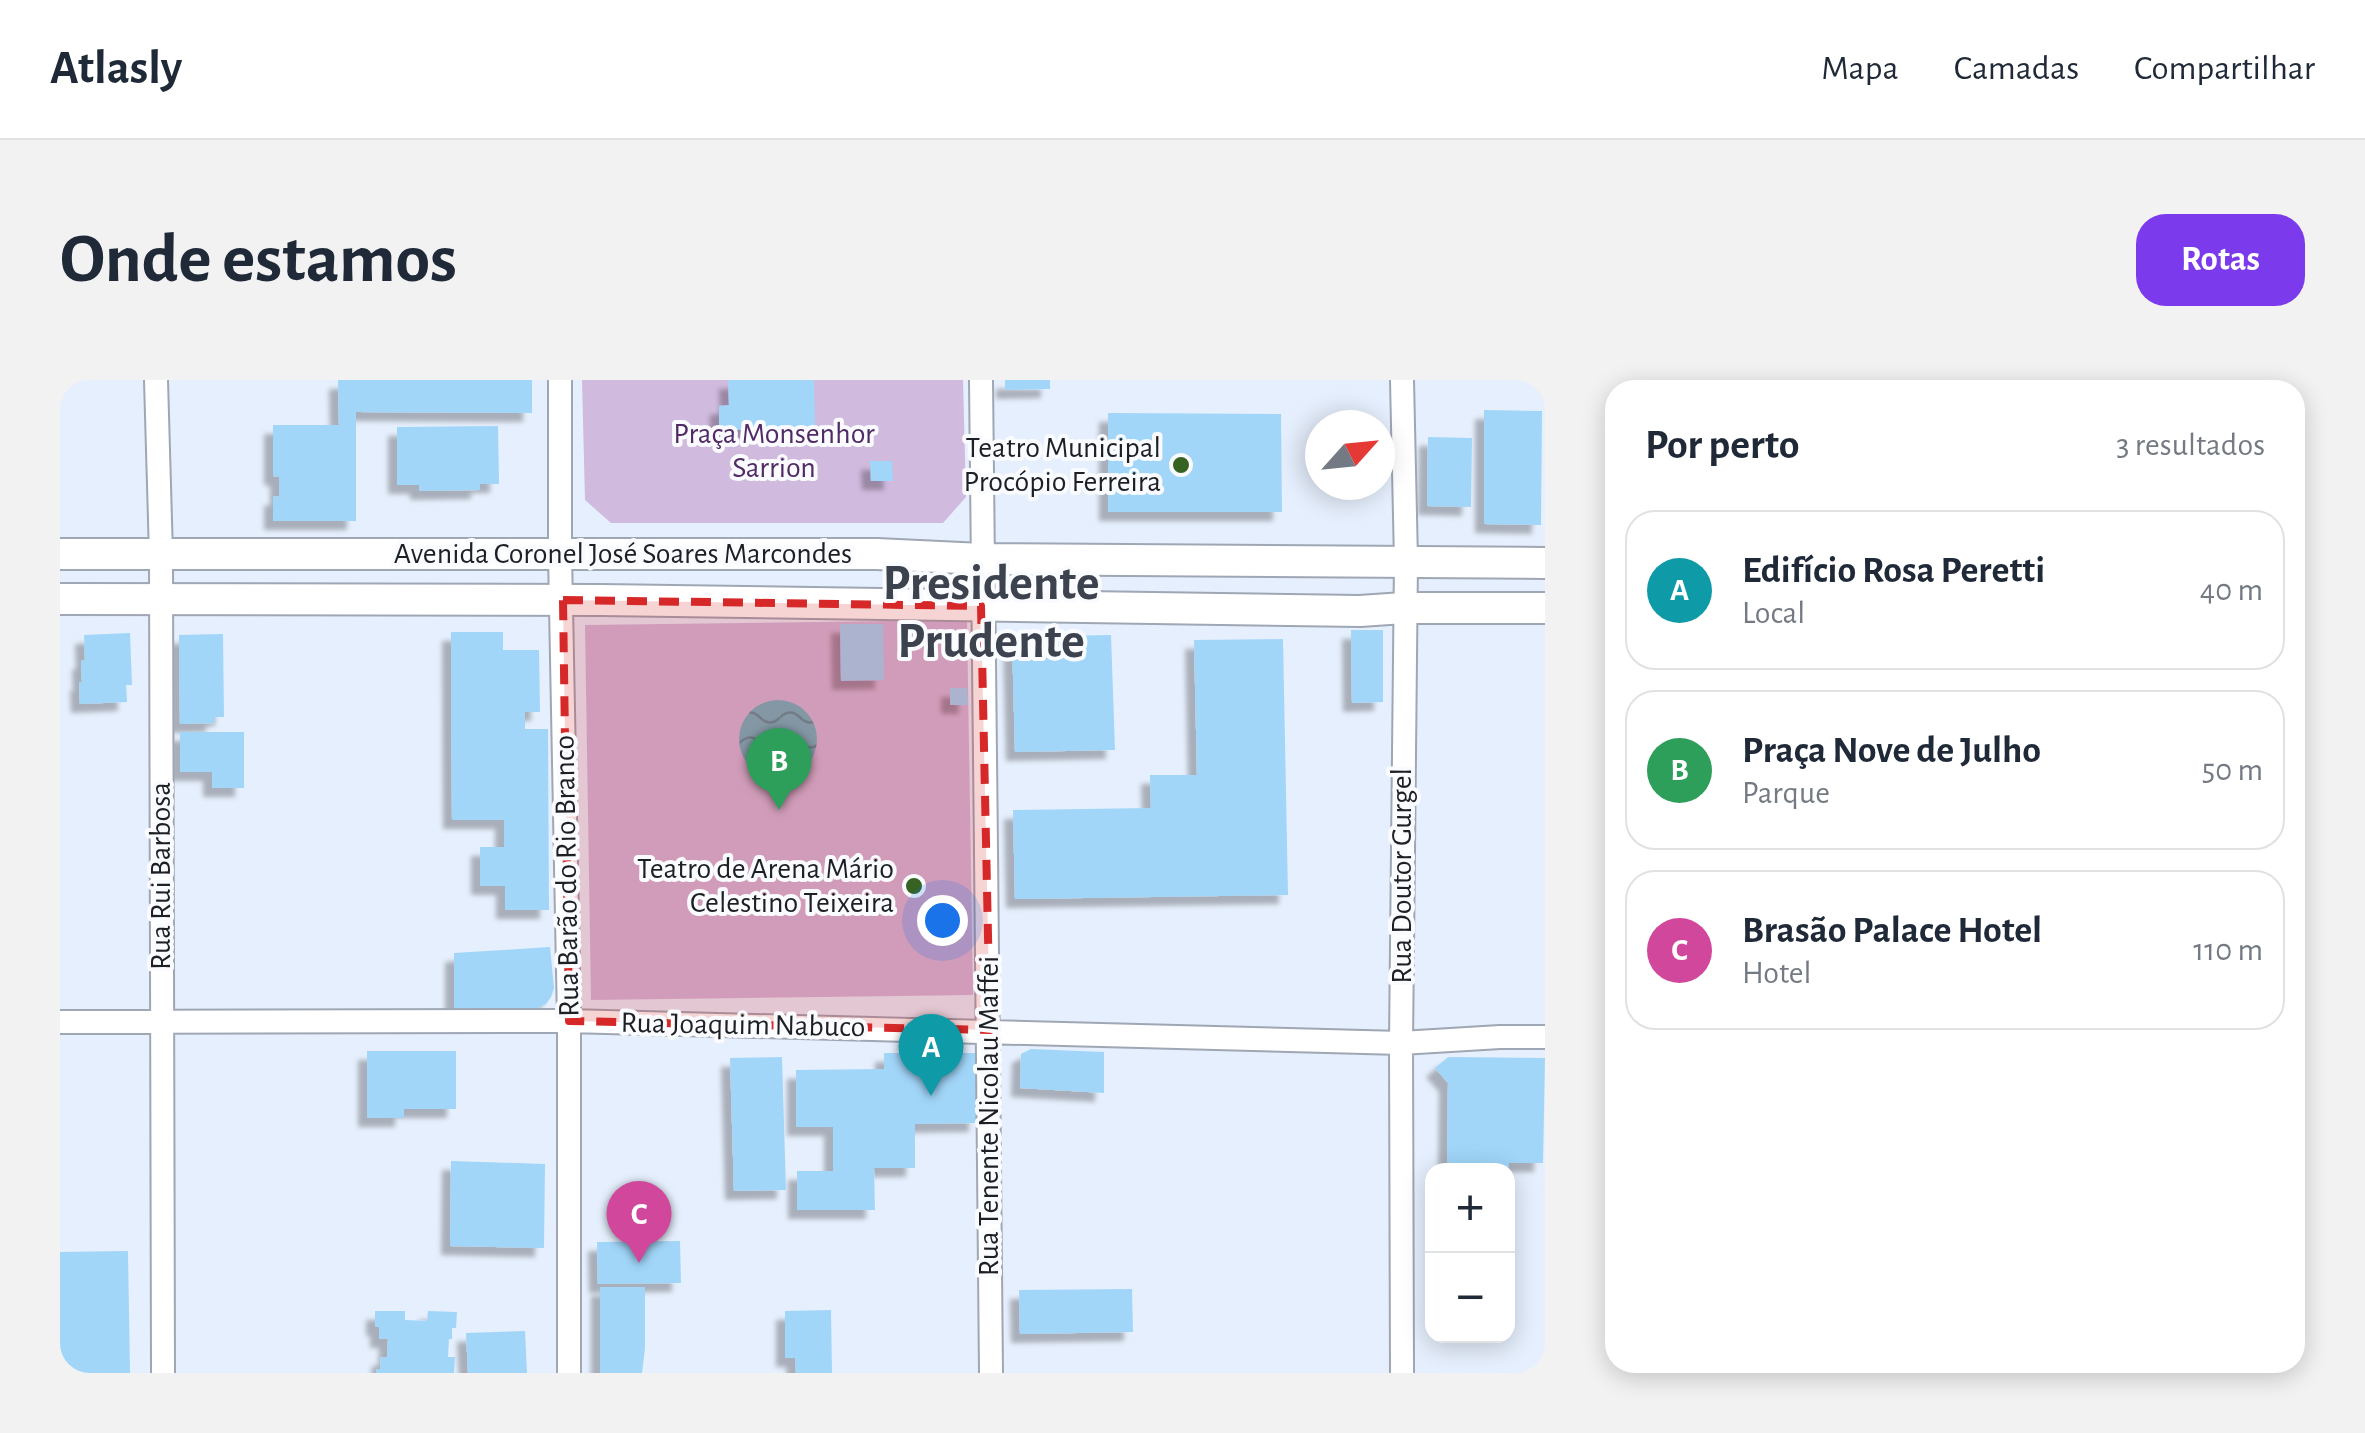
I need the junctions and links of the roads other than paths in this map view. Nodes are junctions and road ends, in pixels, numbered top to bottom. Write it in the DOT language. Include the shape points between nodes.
graph roads {
  1 [pos="156,380"];
  2 [pos="560,380"];
  3 [pos="981,380"];
  4 [pos="1402,380"];
  5 [pos="60,554"];
  6 [pos="560,554"];
  7 [pos="161,555"];
  8 [pos="982,560"];
  9 [pos="1406,561"];
  10 [pos="1545,563"];
  11 [pos="60,599"];
  12 [pos="162,599"];
  13 [pos="562,600"];
  14 [pos="981,606"];
  15 [pos="1404,608"];
  16 [pos="1545,608"];
  17 [pos="569,1020"];
  18 [pos="161,1021"];
  19 [pos="60,1022"];
  20 [pos="990,1030"];
  21 [pos="1545,1038"];
  22 [pos="1401,1043"];
  23 [pos="163,1373"];
  24 [pos="569,1373"];
  25 [pos="991,1373"];
  26 [pos="1402,1373"];
  1 -- 7 [label="street, Rua Rui Barbosa"];
  2 -- 6 [label="street, Rua Barão do Rio Branco"];
  3 -- 8 [label="street, Rua Tenente Nicolau Maffei"];
  4 -- 9 [label="street, Rua Doutor Gurgel"];
  5 -- 7 [label="main road, Avenida Coronel José Soares Marcondes"];
  6 -- 7 [label="main road, Avenida Coronel José Soares Marcondes"];
  6 -- 8 [label="main road, Avenida Coronel José Soares Marcondes"];
  6 -- 13 [label="street, Rua Barão do Rio Branco"];
  7 -- 12 [label="street, Rua Rui Barbosa"];
  8 -- 9 [label="main road, Avenida Coronel José Soares Marcondes"];
  8 -- 14 [label="street, Rua Tenente Nicolau Maffei"];
  9 -- 10 [label="main road, Avenida Coronel José Soares Marcondes"];
  9 -- 15 [label="street, Rua Doutor Gurgel"];
  11 -- 12 [label="main road, Avenida Coronel José Soares Marcondes"];
  12 -- 13 [label="main road, Avenida Coronel José Soares Marcondes"];
  12 -- 18 [label="street, Rua Rui Barbosa"];
  13 -- 14 [label="main road, Avenida Coronel José Soares Marcondes"];
  13 -- 17 [label="street, Rua Barão do Rio Branco"];
  14 -- 15 [label="main road, Avenida Coronel José Soares Marcondes"];
  14 -- 20 [label="street, Rua Tenente Nicolau Maffei"];
  15 -- 16 [label="main road, Avenida Coronel José Soares Marcondes"];
  15 -- 22 [label="street, Rua Doutor Gurgel"];
  17 -- 18 [label="street, Rua Joaquim Nabuco"];
  17 -- 20 [label="street, Rua Joaquim Nabuco"];
  17 -- 24 [label="street, Rua Barão do Rio Branco"];
  18 -- 19 [label="street, Rua Joaquim Nabuco"];
  18 -- 23 [label="street, Rua Rui Barbosa"];
  20 -- 22 [label="street, Rua Joaquim Nabuco"];
  20 -- 25 [label="street, Rua Tenente Nicolau Maffei"];
  21 -- 22 [label="street, Rua Joaquim Nabuco"];
  22 -- 26 [label="street, Rua Doutor Gurgel"];
}
